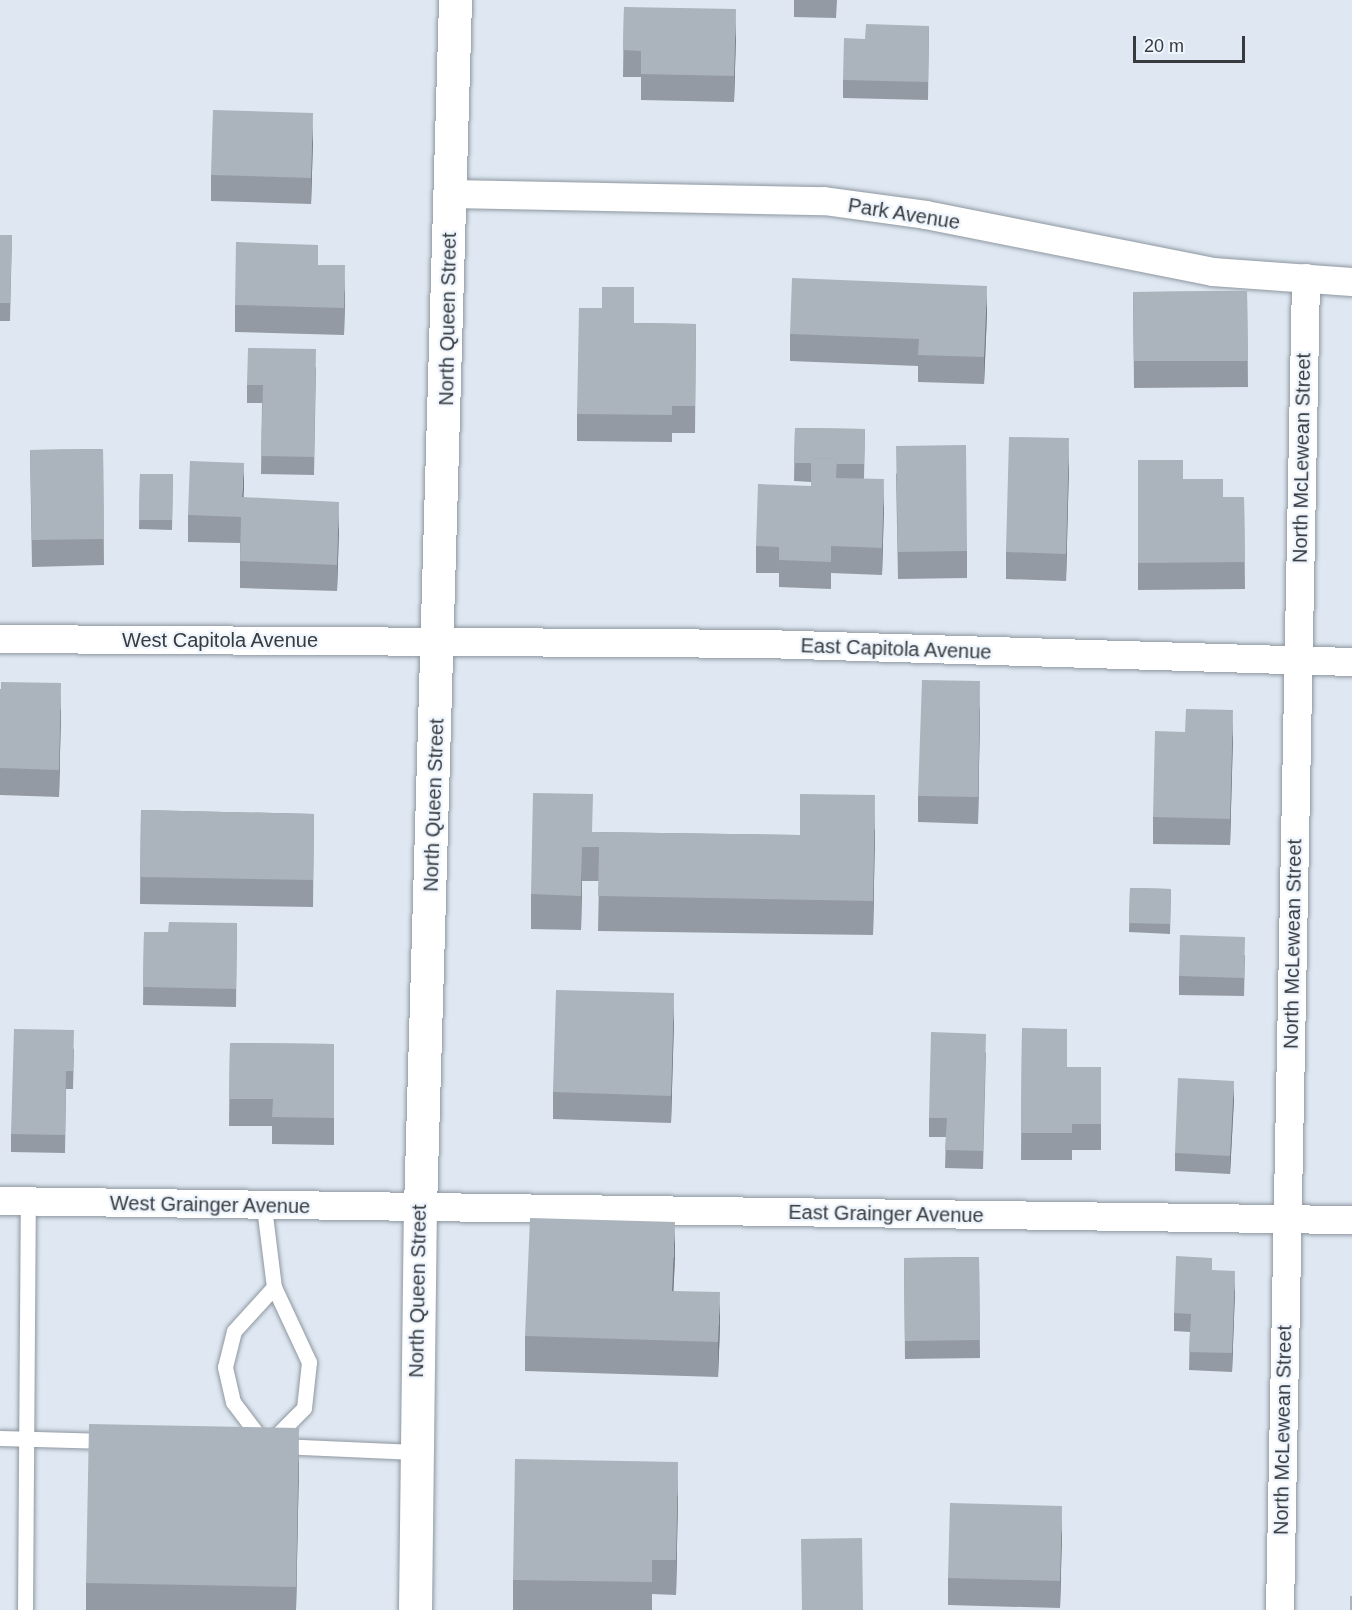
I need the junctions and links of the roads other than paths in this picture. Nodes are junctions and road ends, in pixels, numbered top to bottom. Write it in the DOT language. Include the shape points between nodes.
graph roads {
  1 [pos="455,0"];
  2 [pos="452,194"];
  3 [pos="1306,278"];
  4 [pos="1352,282"];
  5 [pos="0,639"];
  6 [pos="440,642"];
  7 [pos="1297,662"];
  8 [pos="1352,662"];
  9 [pos="0,1201"];
  10 [pos="28,1202"];
  11 [pos="264,1207"];
  12 [pos="420,1208"];
  13 [pos="1286,1219"];
  14 [pos="1352,1220"];
  15 [pos="274,1287"];
  16 [pos="0,1438"];
  17 [pos="28,1438"];
  18 [pos="123,1441"];
  19 [pos="242,1445"];
  20 [pos="266,1446"];
  21 [pos="415,1452"];
  22 [pos="25,1610"];
  23 [pos="415,1610"];
  24 [pos="1280,1610"];
  1 -- 2 [label="main road, North Queen Street"];
  2 -- 3 [label="street, Park Avenue" via="834,202 926,215 1213,272"];
  2 -- 6 [label="main road, North Queen Street"];
  3 -- 4 [label="street, Park Avenue"];
  3 -- 7 [label="street, North McLewean Street"];
  5 -- 6 [label="street, West Capitola Avenue"];
  6 -- 7 [label="street, East Capitola Avenue" via="765,644"];
  6 -- 12 [label="main road, North Queen Street"];
  7 -- 8 [label="street, East Capitola Avenue"];
  7 -- 13 [label="street, North McLewean Street"];
  9 -- 10 [label="street, West Grainger Avenue"];
  10 -- 11 [label="street, West Grainger Avenue"];
  10 -- 17 [label="lane"];
  11 -- 12 [label="street, West Grainger Avenue"];
  11 -- 15 [label="lane"];
  12 -- 13 [label="street, East Grainger Avenue"];
  12 -- 21 [label="main road, North Queen Street"];
  13 -- 14 [label="street, East Grainger Avenue"];
  13 -- 24 [label="street, North McLewean Street"];
  15 -- 20 [label="lane" via="309,1362 304,1408"];
  15 -- 20 [label="lane" via="234,1331 225,1367 232,1402"];
  16 -- 17 [label="lane"];
  17 -- 18 [label="lane"];
  17 -- 22 [label="lane"];
  19 -- 20 [label="lane"];
  20 -- 21 [label="lane"];
  21 -- 23 [label="main road, North Queen Street"];
}
